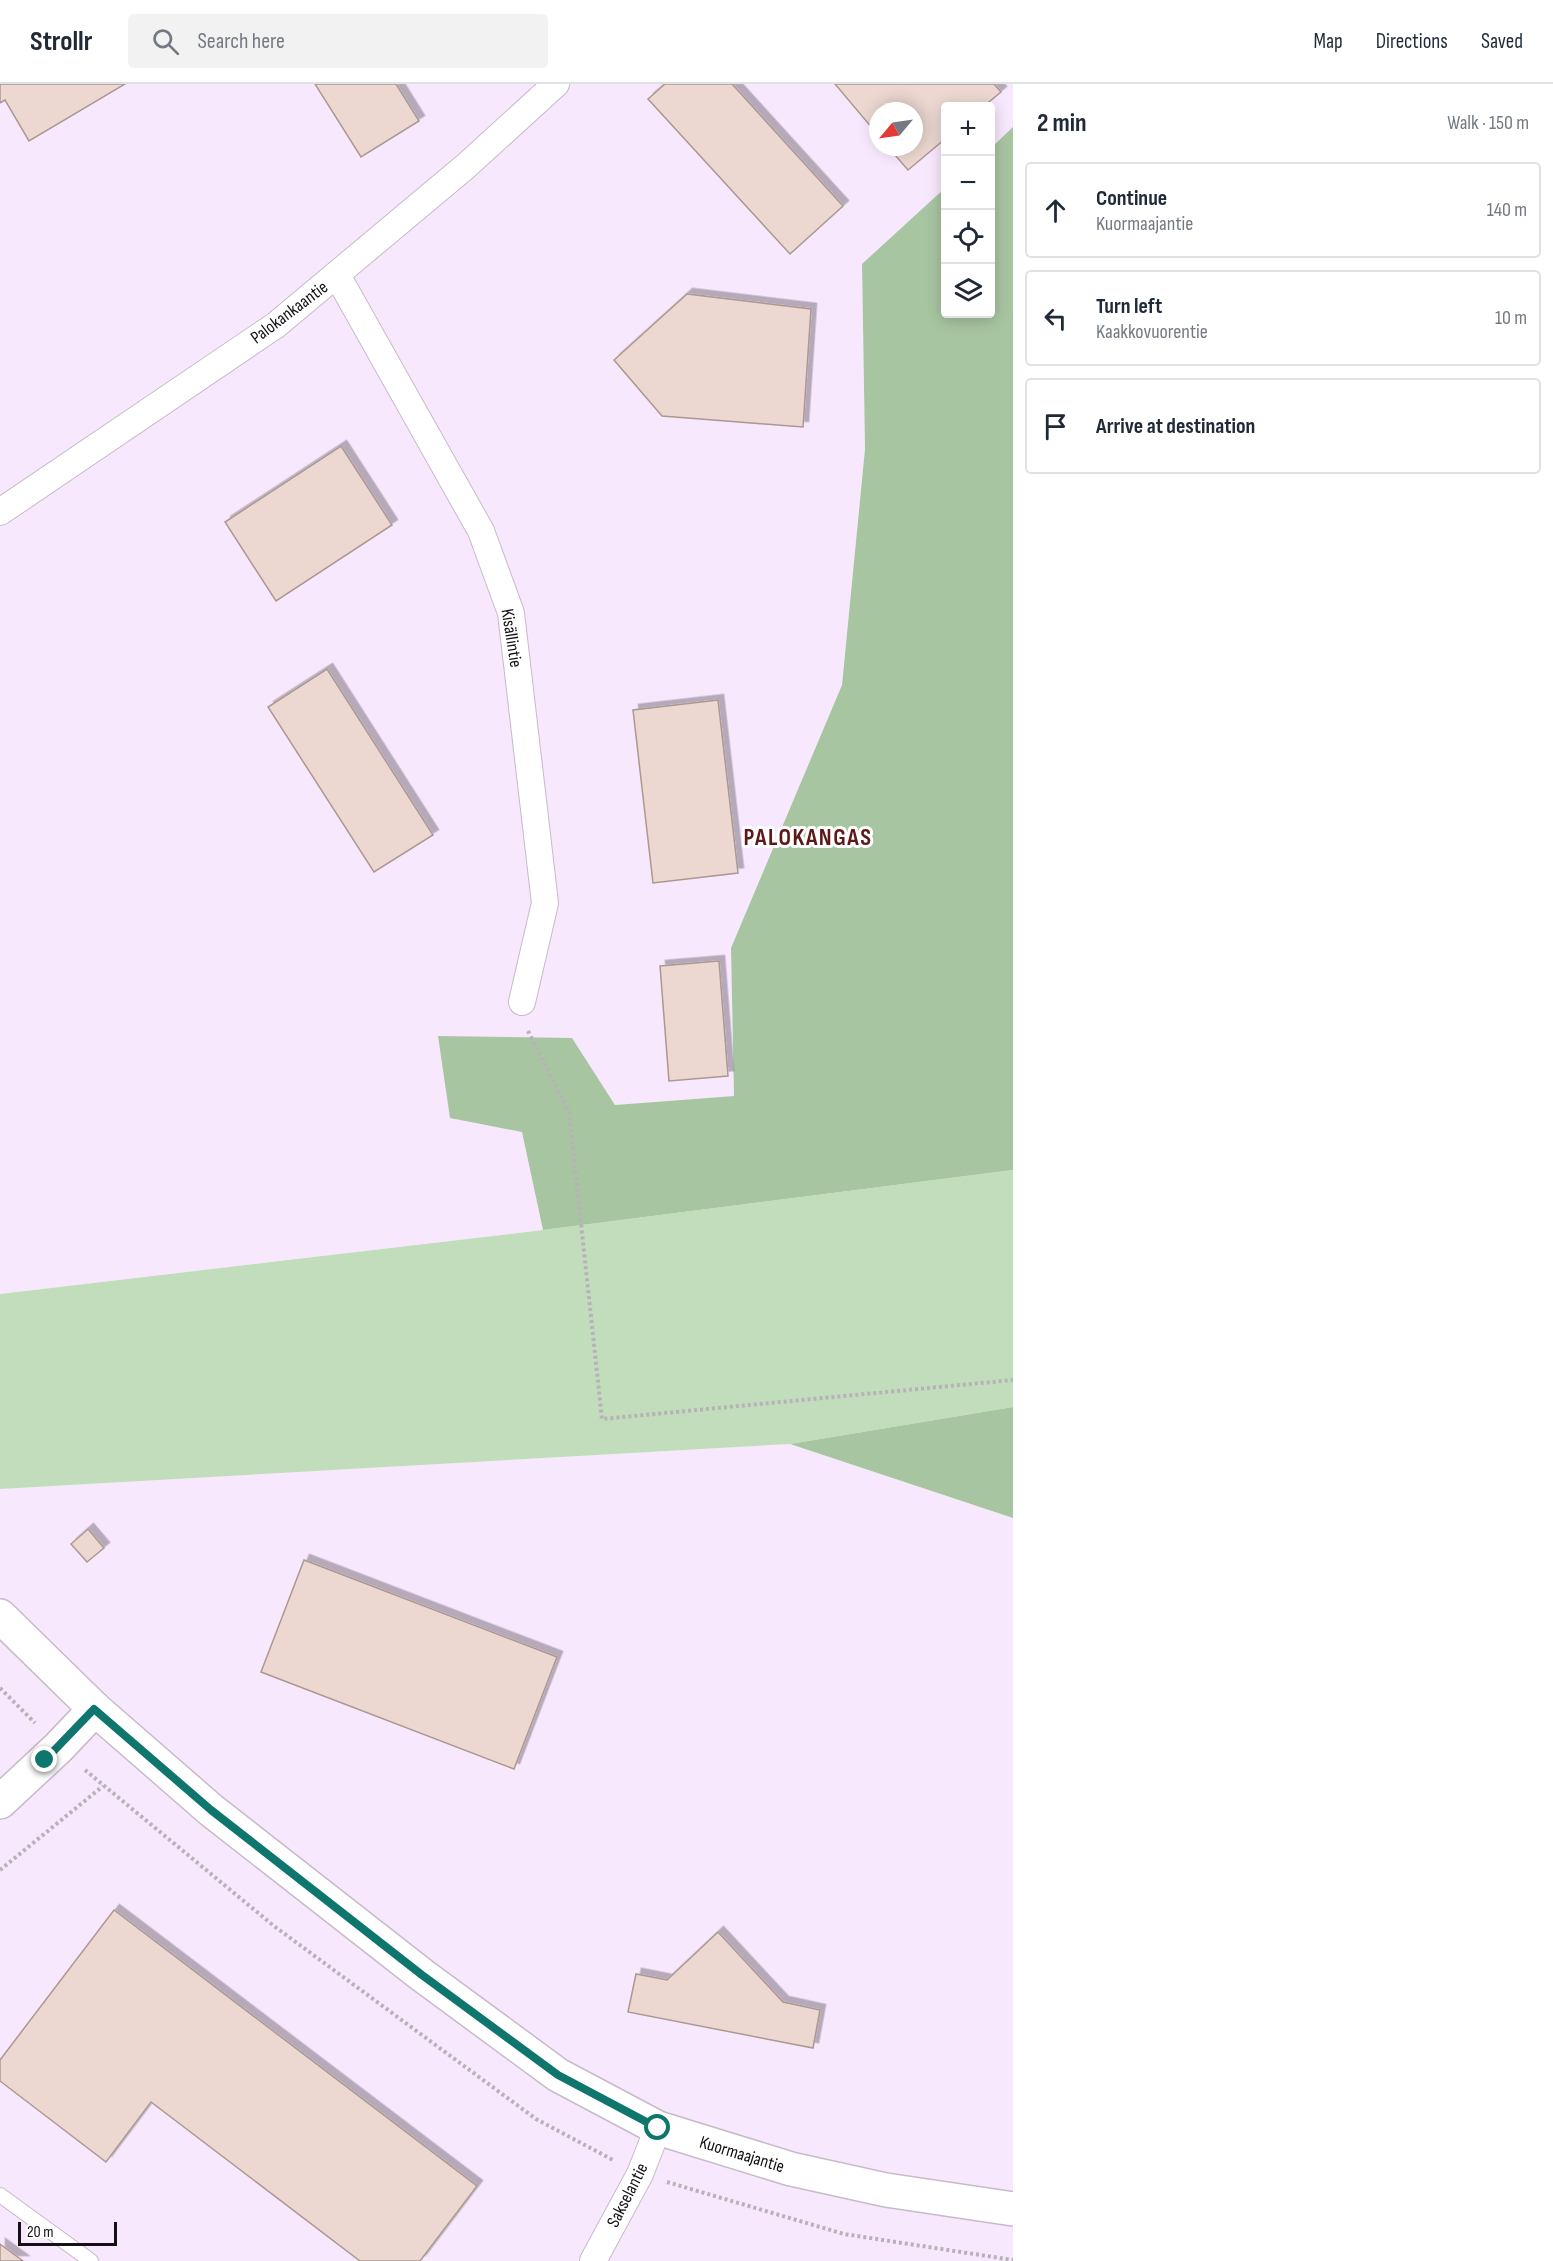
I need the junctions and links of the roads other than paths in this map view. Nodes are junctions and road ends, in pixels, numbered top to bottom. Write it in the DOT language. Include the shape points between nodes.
graph roads {
  1 [pos="556,84"];
  2 [pos="337,276"];
  3 [pos="0,512"];
  4 [pos="522,1002"];
  5 [pos="0,1616"];
  6 [pos="94,1709"];
  7 [pos="0,1802"];
  8 [pos="658,2128"];
  9 [pos="0,2195"];
  10 [pos="1013,2209"];
  11 [pos="91,2261"];
  12 [pos="593,2261"];
  1 -- 2 [label="street, Palokankaantie"];
  2 -- 3 [label="street, Palokankaantie" via="276,325"];
  2 -- 4 [label="street, Kisällintie" via="482,531 511,613 545,903"];
  5 -- 6 [label="street, Kuormaajantie"];
  6 -- 7 [label="street"];
  6 -- 8 [label="street, Kuormaajantie" via="211,1810 422,1975 558,2075"];
  8 -- 10 [label="street, Kuormaajantie" via="791,2169 886,2190"];
  8 -- 12 [label="street, Sakselantie" via="640,2174"];
  9 -- 11 [label="lane"];
}
